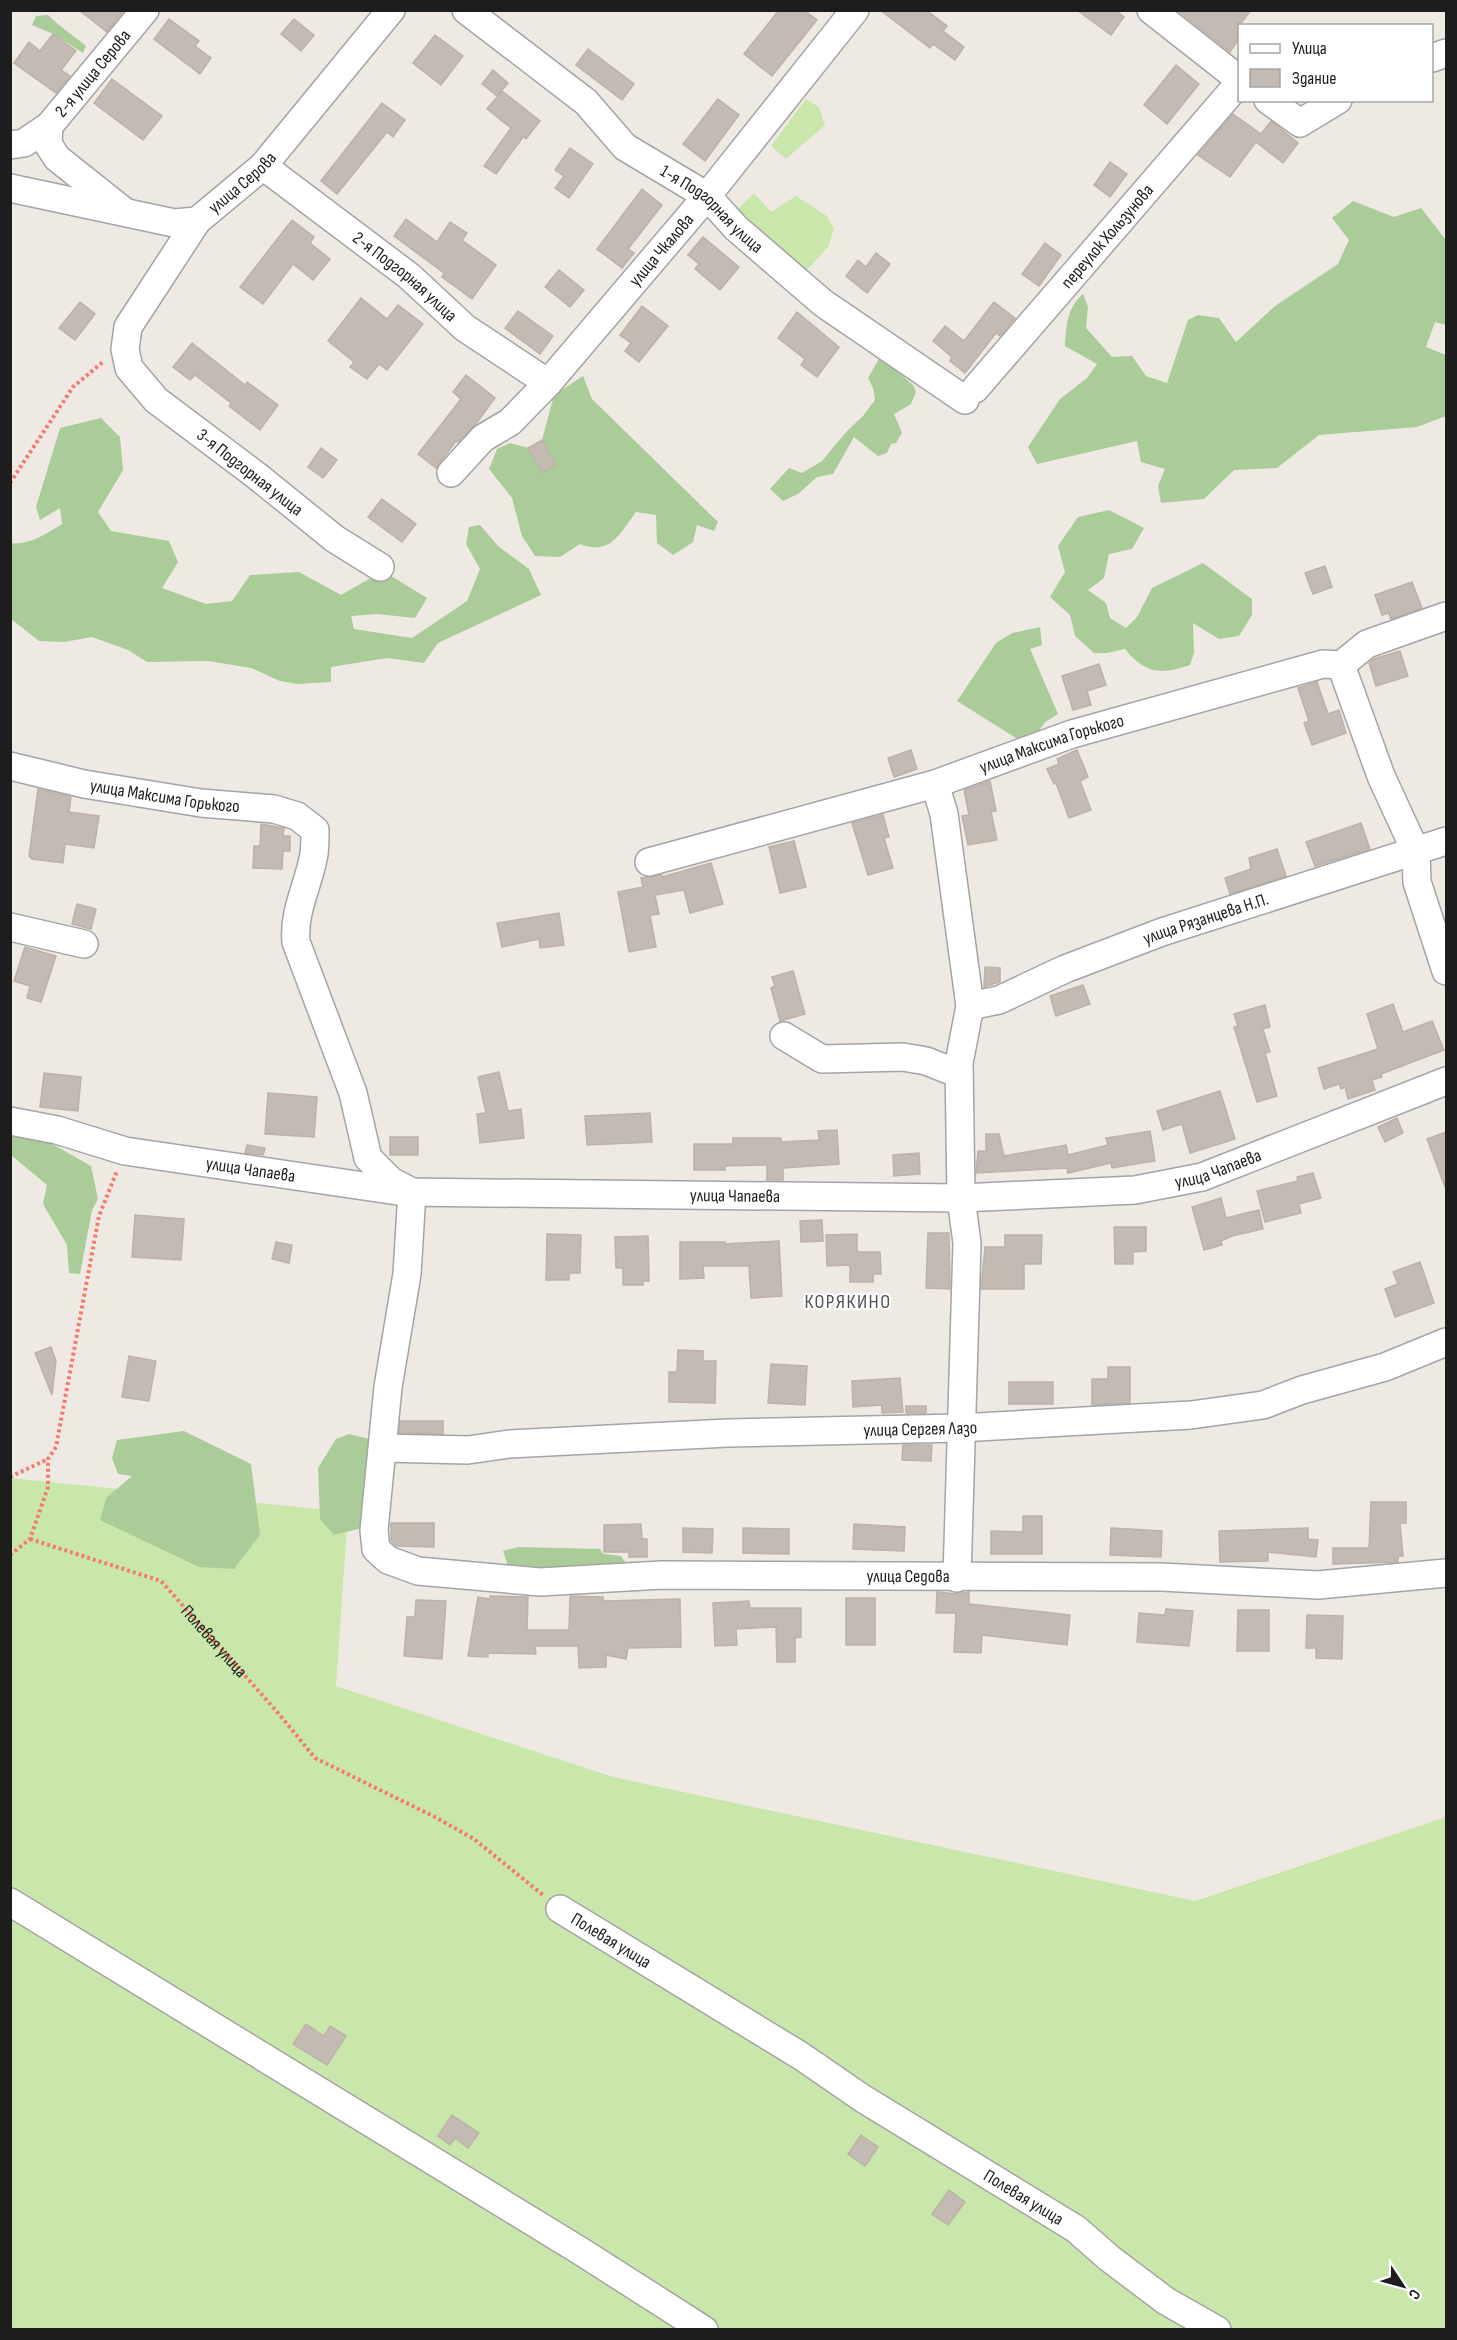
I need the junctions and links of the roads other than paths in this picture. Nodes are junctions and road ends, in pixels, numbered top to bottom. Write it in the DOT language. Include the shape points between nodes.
graph roads {
  1 [pos="145,10"];
  2 [pos="391,10"];
  3 [pos="466,10"];
  4 [pos="855,10"];
  5 [pos="1151,10"];
  6 [pos="1238,80"];
  7 [pos="1238,82"];
  8 [pos="1271,102"];
  9 [pos="1335,102"];
  10 [pos="49,126"];
  11 [pos="10,146"];
  12 [pos="263,166"];
  13 [pos="10,188"];
  14 [pos="707,196"];
  15 [pos="125,212"];
  16 [pos="197,220"];
  17 [pos="129,368"];
  18 [pos="548,383"];
  19 [pos="970,394"];
  20 [pos="451,473"];
  21 [pos="380,567"];
  22 [pos="1446,616"];
  23 [pos="1341,665"];
  24 [pos="10,766"];
  25 [pos="935,783"];
  26 [pos="1446,840"];
  27 [pos="1416,852"];
  28 [pos="649,862"];
  29 [pos="10,927"];
  30 [pos="84,944"];
  31 [pos="1446,971"];
  32 [pos="970,1006"];
  33 [pos="783,1036"];
  34 [pos="960,1074"];
  35 [pos="1446,1081"];
  36 [pos="10,1121"];
  37 [pos="412,1192"];
  38 [pos="962,1198"];
  39 [pos="1446,1342"];
  40 [pos="960,1428"];
  41 [pos="383,1448"];
  42 [pos="1446,1573"];
  43 [pos="957,1578"];
  44 [pos="10,1902"];
  45 [pos="560,1909"];
  46 [pos="704,2330"];
  47 [pos="1217,2330"];
  1 -- 10 [label="street, 2-я улица Серова"];
  2 -- 12 [label="street, улица Серова"];
  3 -- 14 [label="street, 1-я Подгорная улица" via="586,102 625,147"];
  4 -- 14 [label="street, улица Чкалова"];
  5 -- 6 [label="street"];
  7 -- 19 [label="street, переулок Хользунова"];
  8 -- 9 [label="street" via="1300,123"];
  10 -- 11 [label="street" via="24,143"];
  10 -- 15 [label="street, 2-я улица Серова" via="48,144 57,158"];
  12 -- 16 [label="street, улица Серова"];
  12 -- 18 [label="street, 2-я Подгорная улица" via="409,276 465,328"];
  13 -- 15 [label="street"];
  14 -- 18 [label="street, улица Чкалова"];
  14 -- 19 [label="street, 1-я Подгорная улица" via="736,228 823,303"];
  15 -- 16 [label="street" via="174,223"];
  16 -- 17 [label="street, улица Серова" via="128,327 124,349"];
  17 -- 21 [label="street, 3-я Подгорная улица" via="156,400 335,539"];
  18 -- 20 [label="street, улица Чкалова" via="510,422 483,438"];
  22 -- 23 [label="street" via="1367,644"];
  23 -- 25 [label="street, улица Максима Горького" via="1323,664 1072,734"];
  23 -- 27 [label="street" via="1381,776"];
  24 -- 37 [label="street, улица Максима Горького" via="201,803 274,809 297,816 315,830 314,852 299,905 296,942 353,1093 368,1158 391,1181"];
  25 -- 28 [label="street, улица Максима Горького"];
  25 -- 32 [label="street" via="944,814"];
  26 -- 27 [label="street, улица Рязанцева Н.П."];
  27 -- 31 [label="street" via="1417,882"];
  27 -- 32 [label="street, улица Рязанцева Н.П." via="1162,932 1065,969 999,1000"];
  29 -- 30 [label="street"];
  32 -- 34 [label="street"];
  33 -- 34 [label="street" via="822,1059 903,1057"];
  34 -- 38 [label="street"];
  35 -- 38 [label="street, улица Чапаева" via="1202,1177 1135,1190"];
  36 -- 37 [label="street, улица Чапаева" via="57,1130 125,1151"];
  37 -- 38 [label="street, улица Чапаева"];
  37 -- 41 [label="street" via="406,1274 388,1387"];
  38 -- 40 [label="street" via="966,1243"];
  39 -- 40 [label="street, улица Сергея Лазо" via="1385,1367 1263,1405 1191,1415"];
  40 -- 41 [label="street, улица Сергея Лазо" via="728,1432 468,1449"];
  40 -- 43 [label="street"];
  41 -- 43 [label="street, улица Седова" via="374,1530 376,1548 388,1560 418,1572 540,1582 662,1575"];
  42 -- 43 [label="street, улица Седова" via="1318,1585 1161,1577"];
  44 -- 46 [label="street"];
  45 -- 47 [label="street, Полевая улица" via="1076,2229 1166,2301"];
}
